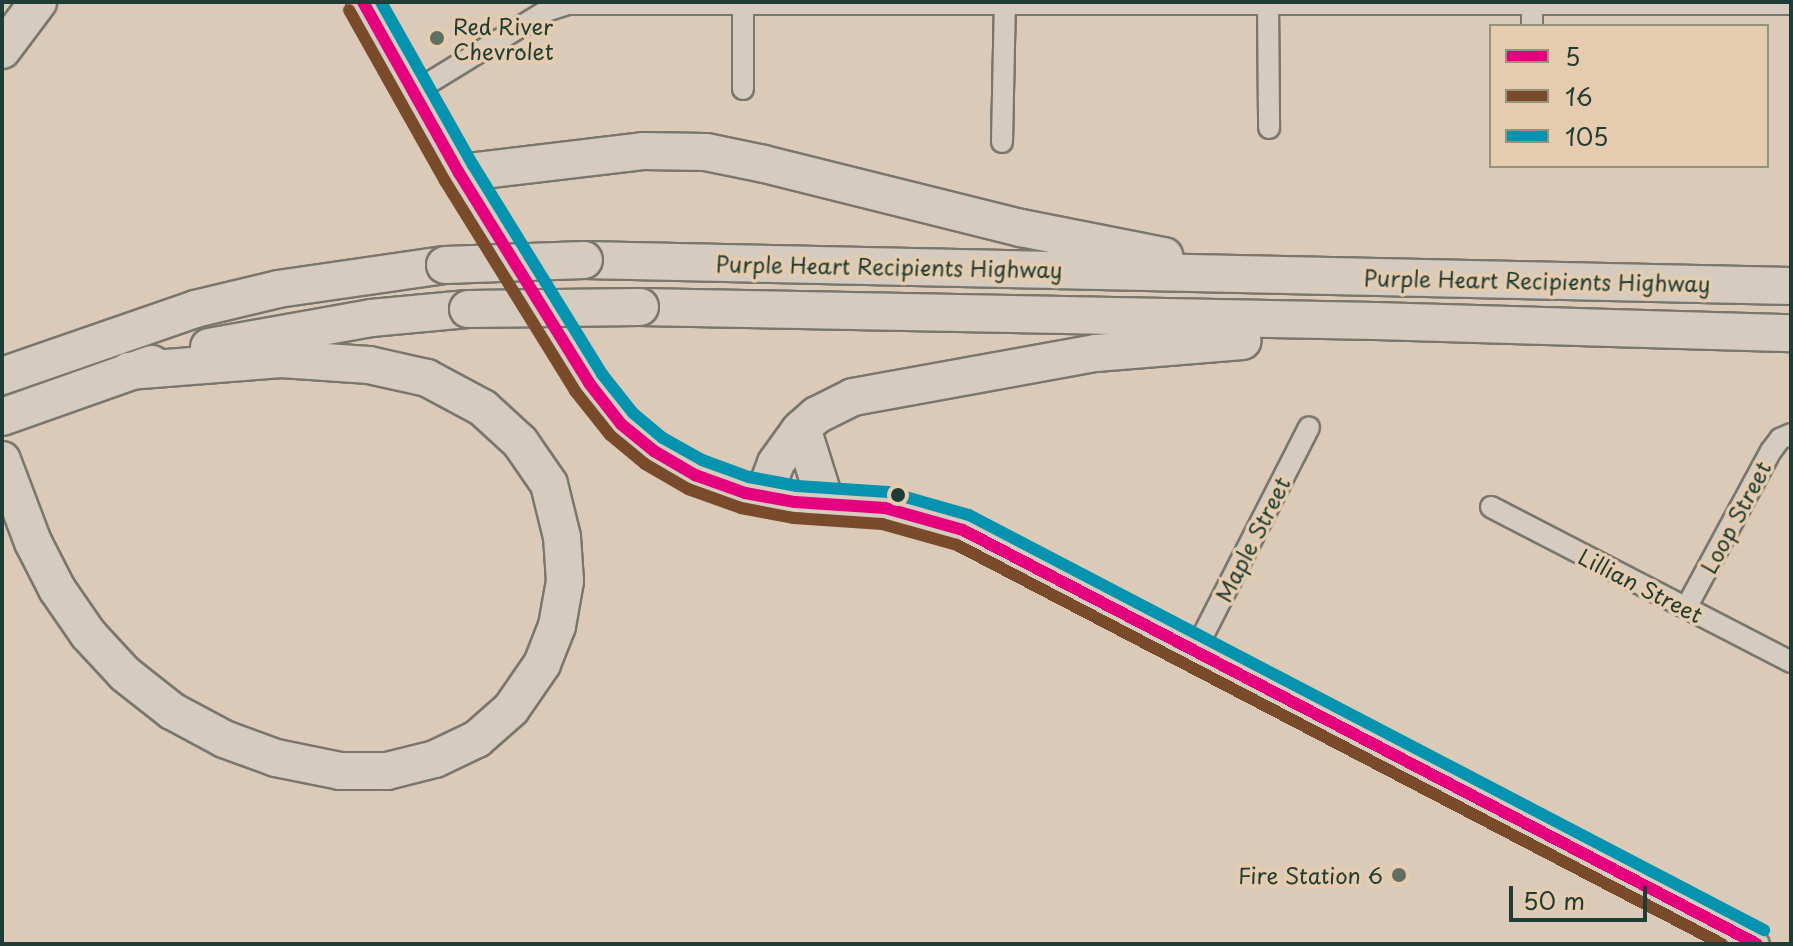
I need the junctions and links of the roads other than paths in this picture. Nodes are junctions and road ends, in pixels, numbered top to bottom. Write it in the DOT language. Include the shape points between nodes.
graph roads {
  1 [pos="27,2"];
  2 [pos="38,2"];
  3 [pos="363,2"];
  4 [pos="743,2"];
  5 [pos="1532,2"];
  6 [pos="1005,3"];
  7 [pos="1268,3"];
  8 [pos="1791,4"];
  9 [pos="2,23"];
  10 [pos="1532,24"];
  11 [pos="2,50"];
  12 [pos="743,89"];
  13 [pos="414,92"];
  14 [pos="1269,128"];
  15 [pos="1002,142"];
  16 [pos="459,173"];
  17 [pos="1791,270"];
  18 [pos="1232,272"];
  19 [pos="1631,283"];
  20 [pos="1791,286"];
  21 [pos="1375,321"];
  22 [pos="1791,333"];
  23 [pos="128,371"];
  24 [pos="2,376"];
  25 [pos="2,417"];
  26 [pos="1309,427"];
  27 [pos="802,428"];
  28 [pos="1791,434"];
  29 [pos="2,460"];
  30 [pos="763,497"];
  31 [pos="826,504"];
  32 [pos="1491,507"];
  33 [pos="1686,608"];
  34 [pos="1195,651"];
  35 [pos="1791,662"];
  36 [pos="1757,944"];
  1 -- 9 [label="highway"];
  2 -- 11 [label="highway"];
  3 -- 13 [label="main road"];
  4 -- 6 [label="street"];
  4 -- 12 [label="street"];
  4 -- 13 [label="street" via="556,6"];
  5 -- 7 [label="street"];
  5 -- 8 [label="street"];
  5 -- 10 [label="street"];
  6 -- 7 [label="street"];
  6 -- 15 [label="street"];
  7 -- 14 [label="street"];
  13 -- 16 [label="main road"];
  16 -- 18 [label="highway" via="643,151 706,152 1021,228"];
  16 -- 30 [label="main road" via="582,373 621,424 695,475"];
  17 -- 19 [label="highway"];
  18 -- 19 [label="highway, Purple Heart Recipients Highway"];
  18 -- 24 [label="highway, Purple Heart Recipients Highway, bridge" via="584,260 445,265 278,289 195,309"];
  19 -- 20 [label="highway, Purple Heart Recipients Highway"];
  21 -- 22 [label="highway, Purple Heart Recipients Highway"];
  21 -- 23 [label="highway, Purple Heart Recipients Highway, bridge" via="640,307 468,309 295,330"];
  21 -- 27 [label="highway" via="1249,340 1117,350 881,389 830,407"];
  23 -- 25 [label="highway, Purple Heart Recipients Highway"];
  23 -- 29 [label="highway" via="281,359 353,363 427,378 483,408 520,442 549,484 562,537 565,581 557,626 542,664 511,709 477,739 435,759 387,771 340,771 276,758 224,739 172,711 125,674 88,634 33,542"];
  26 -- 34 [label="street, Maple Street"];
  27 -- 30 [label="highway" via="776,463"];
  27 -- 31 [label="highway"];
  28 -- 33 [label="street, Loop Street" via="1771,451"];
  30 -- 31 [label="street"];
  31 -- 34 [label="street" via="885,508 963,530"];
  32 -- 33 [label="street, Lillian Street"];
  33 -- 35 [label="street, Lillian Street"];
  34 -- 36 [label="street"];
}
